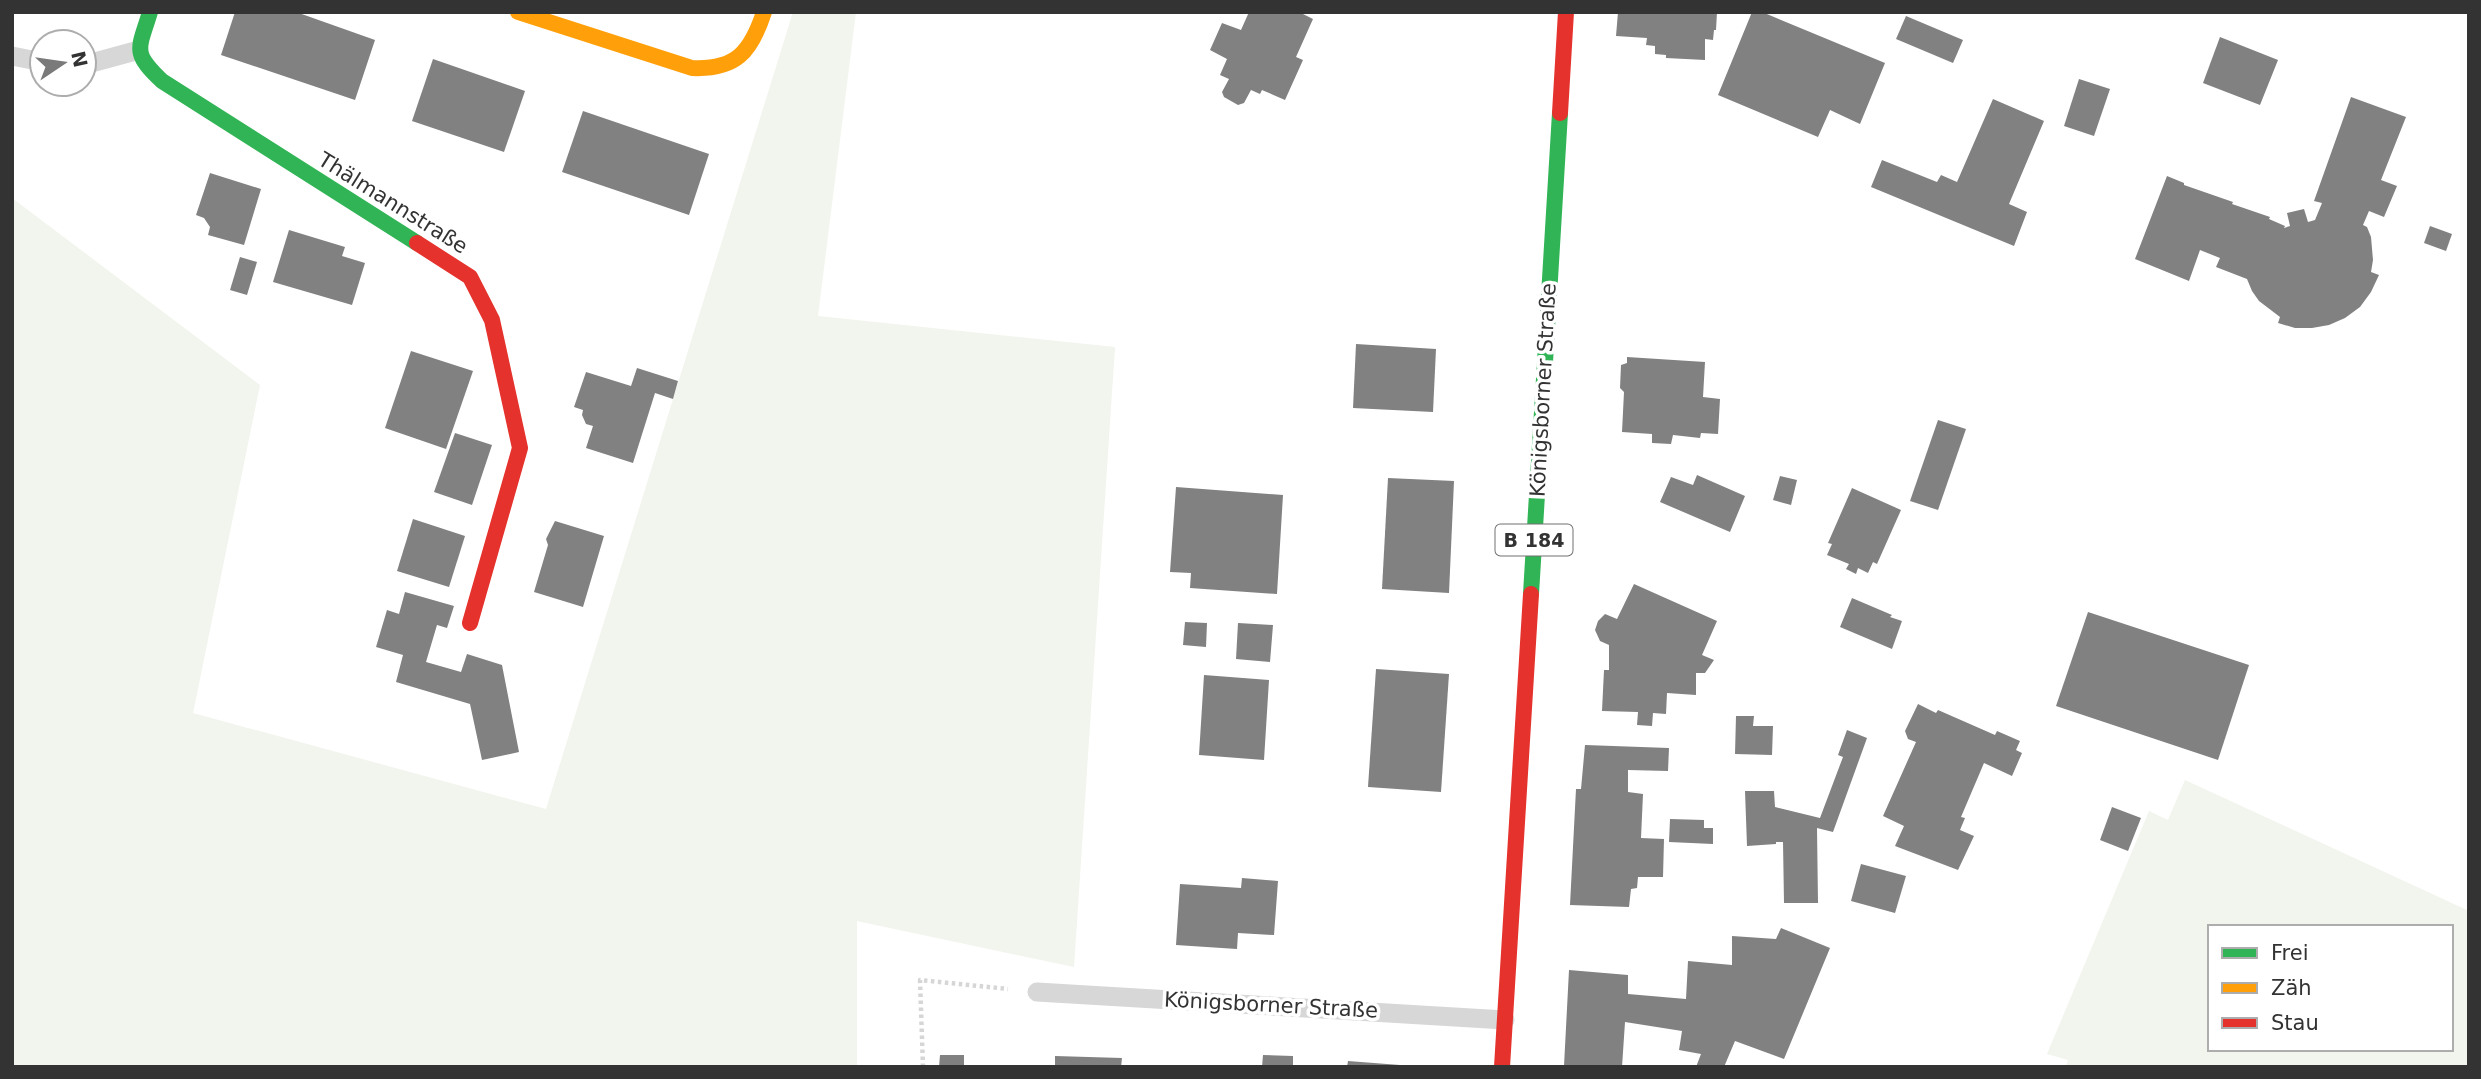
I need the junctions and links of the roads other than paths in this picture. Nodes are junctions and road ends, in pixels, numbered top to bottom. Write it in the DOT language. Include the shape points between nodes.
graph roads {
  1 [pos="150,12"];
  2 [pos="518,12"];
  3 [pos="764,12"];
  4 [pos="1566,12"];
  5 [pos="139,50"];
  6 [pos="98,61"];
  7 [pos="470,623"];
  8 [pos="1037,992"];
  9 [pos="1506,1020"];
  10 [pos="1503,1067"];
  1 -- 5 [label="street"];
  2 -- 3 [label="street" via="708,70 744,55 757,37"];
  4 -- 9 [label="street, Königsborner Straße / B 184"];
  5 -- 6 [label="lane"];
  5 -- 7 [label="street, Thälmannstraße" via="146,66 162,81 470,277 492,320 520,448"];
  8 -- 9 [label="lane, Königsborner Straße"];
  9 -- 10 [label="street, Königsborner Straße / B 184"];
}
